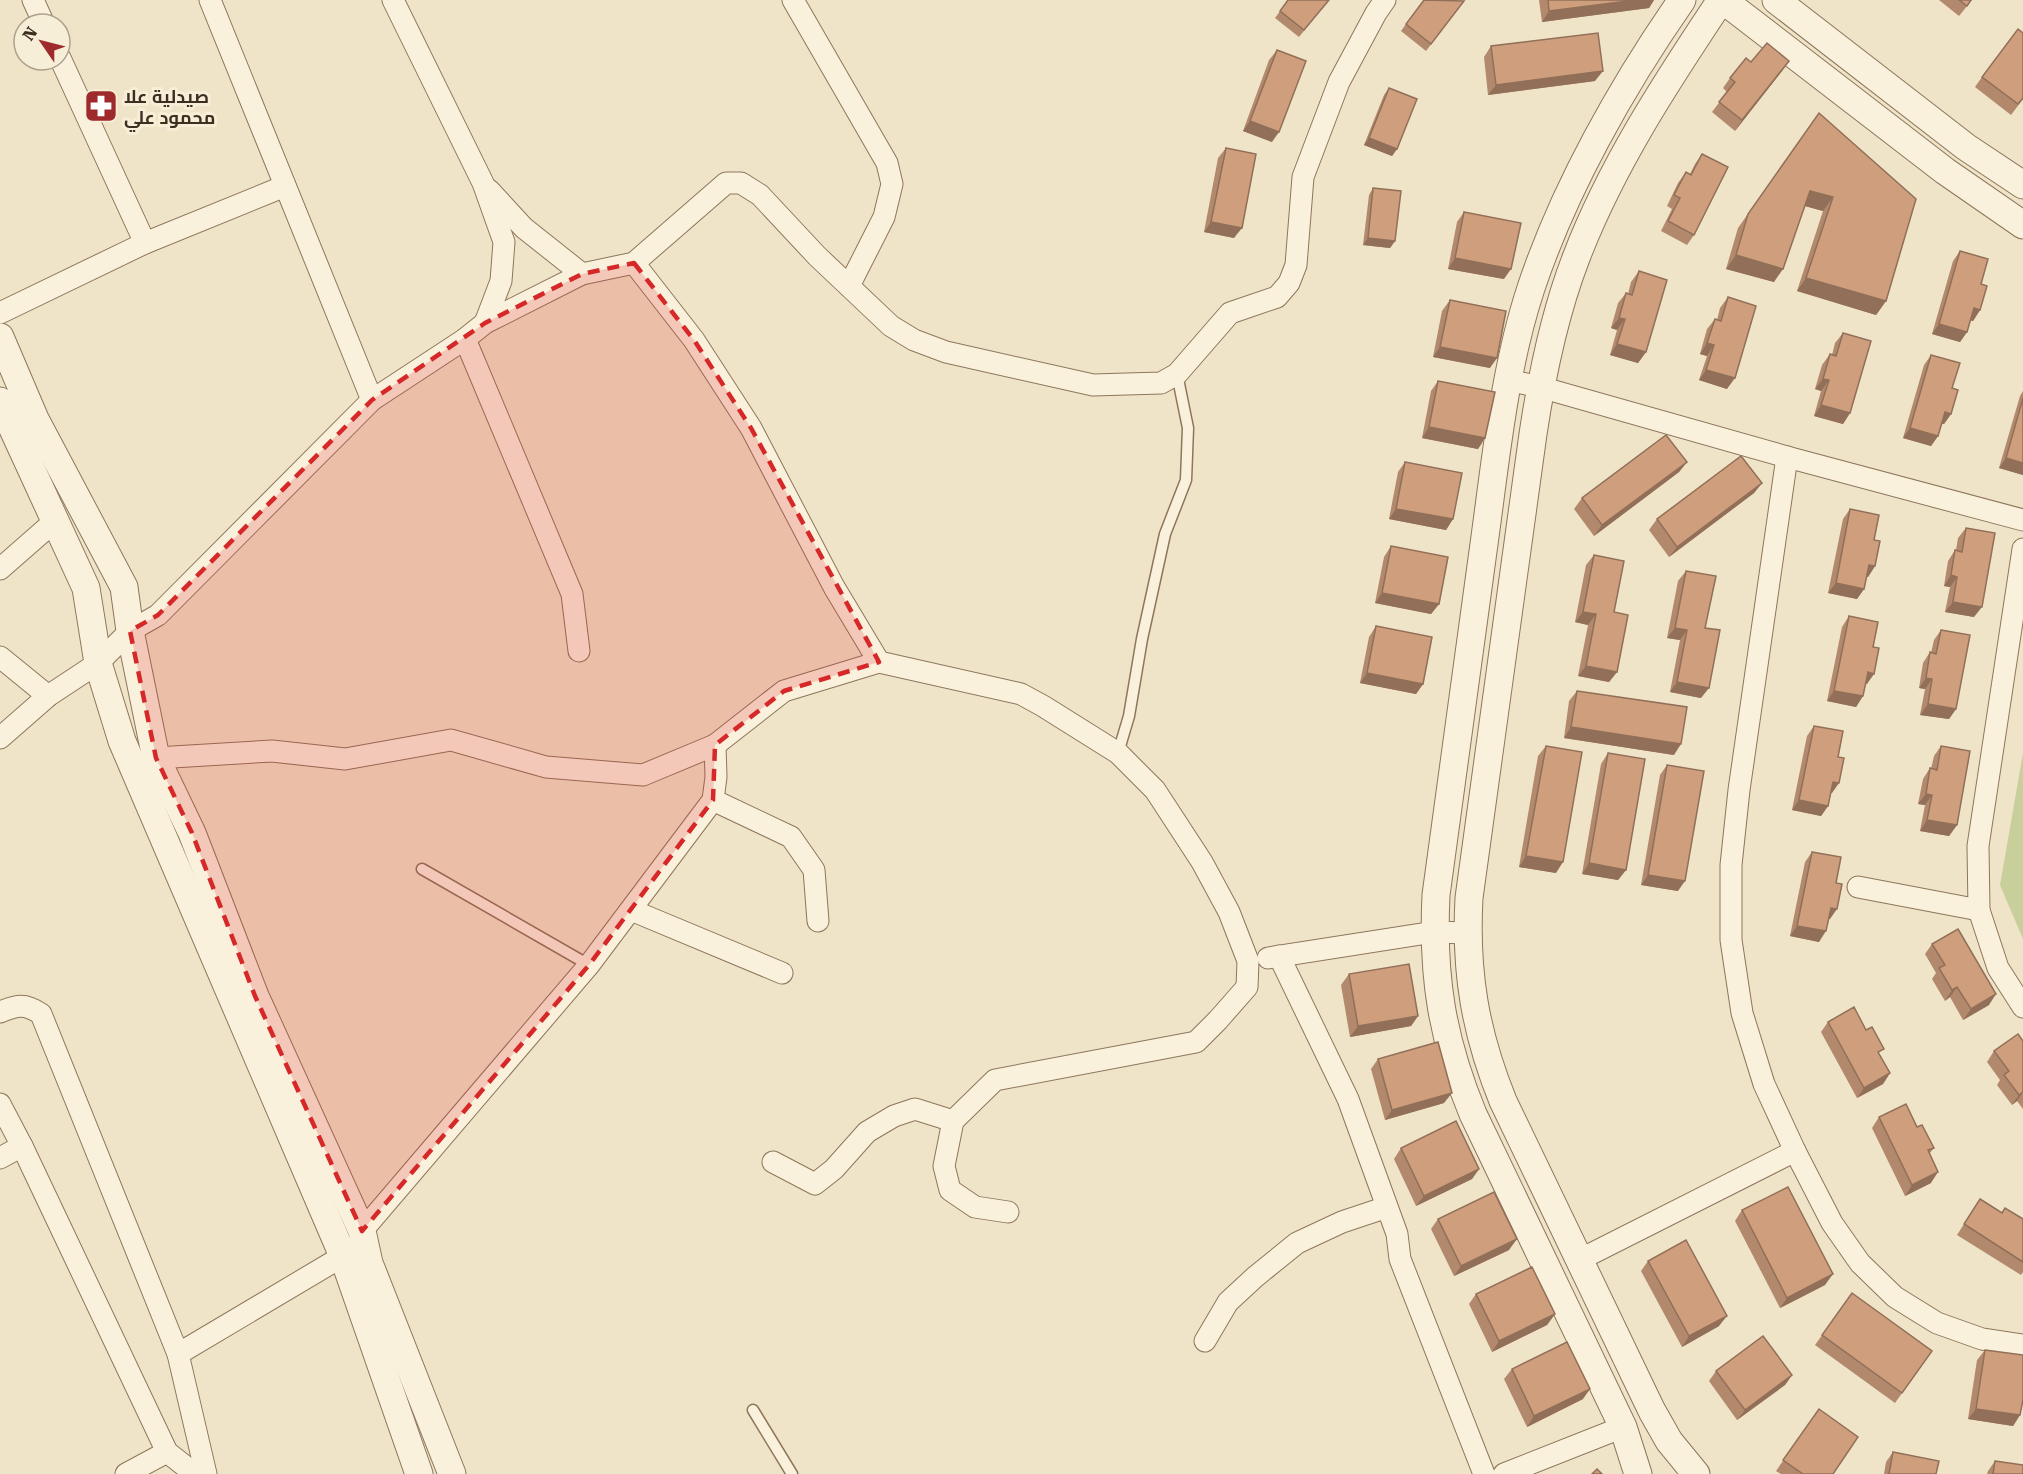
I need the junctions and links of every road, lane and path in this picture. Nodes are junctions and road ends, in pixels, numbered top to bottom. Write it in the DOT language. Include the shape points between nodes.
graph roads {
  1 [pos="210,0"];
  2 [pos="393,0"];
  3 [pos="793,0"];
  4 [pos="1385,0"];
  5 [pos="1682,0"];
  6 [pos="1722,0"];
  7 [pos="1776,0"];
  8 [pos="66,72"];
  9 [pos="483,183"];
  10 [pos="2023,185"];
  11 [pos="285,186"];
  12 [pos="2023,225"];
  13 [pos="145,243"];
  14 [pos="634,263"];
  15 [pos="582,274"];
  16 [pos="849,286"];
  17 [pos="0,313"];
  18 [pos="485,323"];
  19 [pos="0,337"];
  20 [pos="465,339"];
  21 [pos="1177,374"];
  22 [pos="1508,380"];
  23 [pos="1540,387"];
  24 [pos="372,400"];
  25 [pos="0,401"];
  26 [pos="1787,457"];
  27 [pos="56,520"];
  28 [pos="2023,520"];
  29 [pos="2023,549"];
  30 [pos="0,569"];
  31 [pos="130,631"];
  32 [pos="579,651"];
  33 [pos="0,657"];
  34 [pos="879,662"];
  35 [pos="98,663"];
  36 [pos="48,696"];
  37 [pos="0,738"];
  38 [pos="714,745"];
  39 [pos="1118,753"];
  40 [pos="156,758"];
  41 [pos="713,800"];
  42 [pos="422,869"];
  43 [pos="1858,887"];
  44 [pos="631,910"];
  45 [pos="1979,910"];
  46 [pos="818,921"];
  47 [pos="1434,932"];
  48 [pos="1467,933"];
  49 [pos="1279,956"];
  50 [pos="1248,961"];
  51 [pos="590,965"];
  52 [pos="782,973"];
  53 [pos="2023,1007"];
  54 [pos="0,1012"];
  55 [pos="0,1104"];
  56 [pos="953,1121"];
  57 [pos="22,1146"];
  58 [pos="1795,1151"];
  59 [pos="0,1158"];
  60 [pos="773,1162"];
  61 [pos="1387,1207"];
  62 [pos="1008,1212"];
  63 [pos="362,1231"];
  64 [pos="343,1256"];
  65 [pos="1541,1257"];
  66 [pos="1579,1260"];
  67 [pos="1558,1291"];
  68 [pos="1205,1341"];
  69 [pos="2023,1345"];
  70 [pos="178,1354"];
  71 [pos="753,1410"];
  72 [pos="1623,1427"];
  73 [pos="167,1452"];
  74 [pos="126,1474"];
  75 [pos="195,1474"];
  76 [pos="206,1474"];
  77 [pos="419,1474"];
  78 [pos="452,1474"];
  79 [pos="792,1474"];
  80 [pos="1484,1474"];
  81 [pos="1504,1474"];
  82 [pos="1638,1474"];
  83 [pos="1696,1474"];
  1 -- 11 [label="street"];
  2 -- 9 [label="street"];
  3 -- 16 [label="street" via="887,163 892,184 884,218"];
  4 -- 21 [label="street" via="1339,82 1303,177 1296,265 1289,283 1277,297 1230,313"];
  5 -- 22 [label="street" via="1616,106 1565,201 1530,291"];
  6 -- 12 [label="street" via="1945,171"];
  6 -- 23 [label="street" via="1656,102 1595,214 1561,301"];
  7 -- 10 [label="street" via="1966,147"];
  8 -- 13 [label="street"];
  9 -- 15 [label="street" via="524,228"];
  9 -- 18 [label="street" via="504,242 501,281"];
  11 -- 13 [label="street"];
  11 -- 24 [label="street"];
  13 -- 17 [label="street"];
  14 -- 15 [label="street"];
  14 -- 16 [label="street" via="726,183 741,183 760,195"];
  14 -- 34 [label="street" via="694,340 751,428 834,587"];
  15 -- 18 [label="street"];
  16 -- 21 [label="street" via="891,326 946,352 1093,386 1161,383"];
  18 -- 20 [label="street"];
  19 -- 31 [label="street" via="35,419 124,587"];
  20 -- 24 [label="street"];
  20 -- 32 [label="street" via="572,594"];
  21 -- 39 [label="lane" via="1188,428 1186,480 1165,534"];
  22 -- 23 [label="street"];
  22 -- 47 [label="street"];
  23 -- 26 [label="street"];
  23 -- 48 [label="street"];
  24 -- 31 [label="street" via="158,615"];
  25 -- 27 [label="street"];
  26 -- 28 [label="street"];
  26 -- 58 [label="street" via="1739,790 1731,865 1731,929 1742,1013 1764,1084"];
  27 -- 30 [label="street"];
  27 -- 35 [label="street" via="86,588"];
  29 -- 45 [label="street" via="1978,846"];
  31 -- 35 [label="street"];
  31 -- 40 [label="street"];
  33 -- 36 [label="street"];
  34 -- 38 [label="street" via="784,691"];
  34 -- 39 [label="street" via="1021,694"];
  35 -- 36 [label="street"];
  35 -- 64 [label="street" via="122,741"];
  36 -- 37 [label="street"];
  38 -- 40 [label="street" via="643,775 546,767 451,740 345,759 272,751"];
  38 -- 41 [label="street"];
  39 -- 50 [label="street" via="1155,790 1202,862 1229,912"];
  40 -- 63 [label="street" via="192,833 255,996"];
  41 -- 44 [label="street"];
  41 -- 46 [label="street" via="791,837 814,870"];
  42 -- 51 [label="lane"];
  43 -- 45 [label="street"];
  44 -- 51 [label="street"];
  44 -- 52 [label="street"];
  45 -- 53 [label="street" via="1998,968"];
  47 -- 48 [label="street"];
  47 -- 49 [label="street"];
  47 -- 65 [label="street" via="1440,1007 1459,1080"];
  48 -- 66 [label="street" via="1472,1002 1490,1069"];
  49 -- 50 [label="street"];
  49 -- 61 [label="street" via="1348,1099"];
  50 -- 56 [label="street" via="1247,987 1196,1042 995,1080"];
  51 -- 63 [label="street"];
  54 -- 70 [label="street" via="18,1004 41,1014"];
  55 -- 57 [label="street"];
  56 -- 60 [label="street" via="915,1109 894,1116 867,1132 815,1184"];
  56 -- 62 [label="street" via="944,1166 950,1190 975,1207"];
  57 -- 59 [label="street"];
  57 -- 73 [label="street"];
  58 -- 66 [label="street"];
  58 -- 69 [label="street" via="1832,1223 1860,1263 1895,1297 1936,1323 1983,1340"];
  61 -- 68 [label="street" via="1297,1243 1228,1302"];
  61 -- 80 [label="street" via="1397,1234 1400,1259"];
  63 -- 78 [label="street" via="369,1263"];
  64 -- 70 [label="street"];
  64 -- 77 [label="street"];
  65 -- 66 [label="street" via="1561,1252"];
  65 -- 67 [label="street"];
  66 -- 67 [label="street" via="1575,1280"];
  66 -- 83 [label="street" via="1652,1411 1669,1441"];
  67 -- 72 [label="street"];
  70 -- 76 [label="street"];
  71 -- 79 [label="lane"];
  72 -- 81 [label="street"];
  72 -- 82 [label="street"];
  73 -- 74 [label="street"];
  73 -- 75 [label="street"];
}
